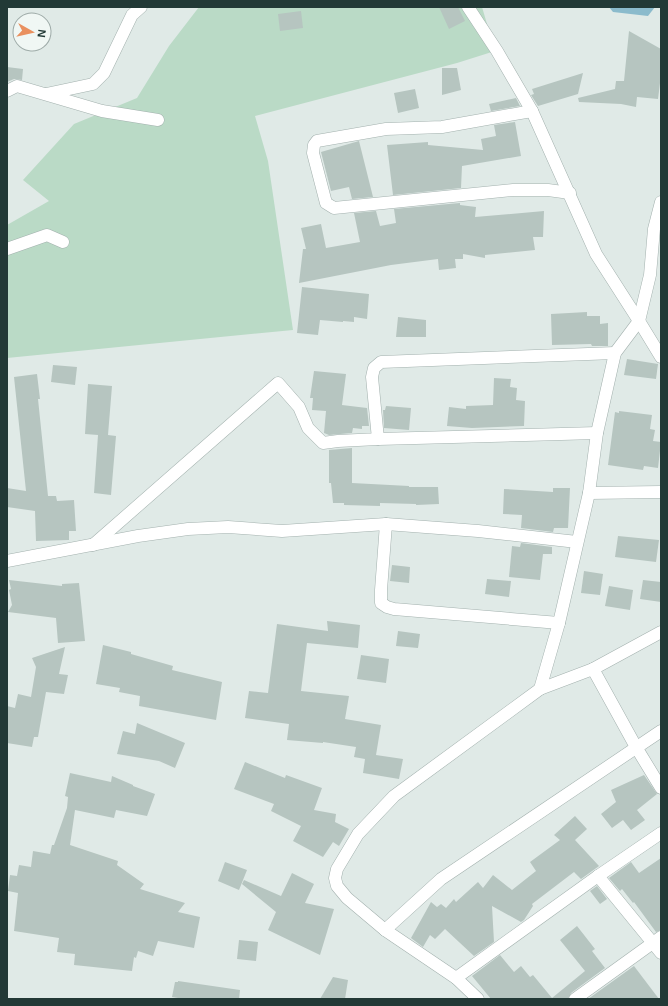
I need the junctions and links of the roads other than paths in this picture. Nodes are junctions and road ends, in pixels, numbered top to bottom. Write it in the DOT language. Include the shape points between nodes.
graph roads {
  1 [pos="141,7"];
  2 [pos="468,7"];
  3 [pos="7,91"];
  4 [pos="45,94"];
  5 [pos="532,111"];
  6 [pos="158,120"];
  7 [pos="570,193"];
  8 [pos="661,202"];
  9 [pos="63,242"];
  10 [pos="7,249"];
  11 [pos="656,275"];
  12 [pos="639,321"];
  13 [pos="615,353"];
  14 [pos="661,357"];
  15 [pos="597,433"];
  16 [pos="378,439"];
  17 [pos="661,492"];
  18 [pos="589,493"];
  19 [pos="386,524"];
  20 [pos="577,542"];
  21 [pos="93,545"];
  22 [pos="7,562"];
  23 [pos="559,623"];
  24 [pos="661,632"];
  25 [pos="593,669"];
  26 [pos="540,689"];
  27 [pos="661,731"];
  28 [pos="636,747"];
  29 [pos="661,788"];
  30 [pos="661,833"];
  31 [pos="598,876"];
  32 [pos="385,930"];
  33 [pos="657,939"];
  34 [pos="661,953"];
  35 [pos="456,978"];
  36 [pos="478,999"];
  37 [pos="575,999"];
  1 -- 4 [label="street" via="132,15 104,73 98,80 93,84"];
  2 -- 5 [label="street"];
  3 -- 4 [label="street" via="17,86"];
  4 -- 6 [label="street" via="102,111"];
  5 -- 7 [label="street"];
  5 -- 7 [label="street" via="442,127 386,129 317,141 313,153 326,204 334,208 513,190"];
  7 -- 12 [label="street" via="596,254"];
  8 -- 11 [label="street" via="654,229"];
  9 -- 10 [label="street" via="47,235"];
  11 -- 12 [label="street"];
  12 -- 13 [label="street"];
  12 -- 14 [label="street"];
  13 -- 15 [label="street"];
  13 -- 16 [label="street" via="381,362 374,368 372,377"];
  15 -- 16 [label="street"];
  15 -- 18 [label="street"];
  16 -- 21 [label="street" via="323,443 308,428 299,407 278,383"];
  17 -- 18 [label="street"];
  18 -- 20 [label="street"];
  19 -- 20 [label="street"];
  19 -- 21 [label="street" via="282,531 228,527 188,529"];
  19 -- 23 [label="street" via="380,590 381,603 387,607"];
  20 -- 23 [label="street"];
  21 -- 22 [label="street"];
  23 -- 26 [label="street"];
  24 -- 25 [label="street"];
  25 -- 26 [label="street"];
  25 -- 28 [label="street"];
  26 -- 32 [label="street" via="394,796 358,834 337,869 337,886 347,898"];
  27 -- 28 [label="street"];
  28 -- 29 [label="street"];
  28 -- 32 [label="street" via="441,879"];
  30 -- 31 [label="street"];
  31 -- 33 [label="street"];
  31 -- 35 [label="street"];
  32 -- 35 [label="street"];
  33 -- 34 [label="street"];
  33 -- 37 [label="street"];
  35 -- 36 [label="street"];
}
